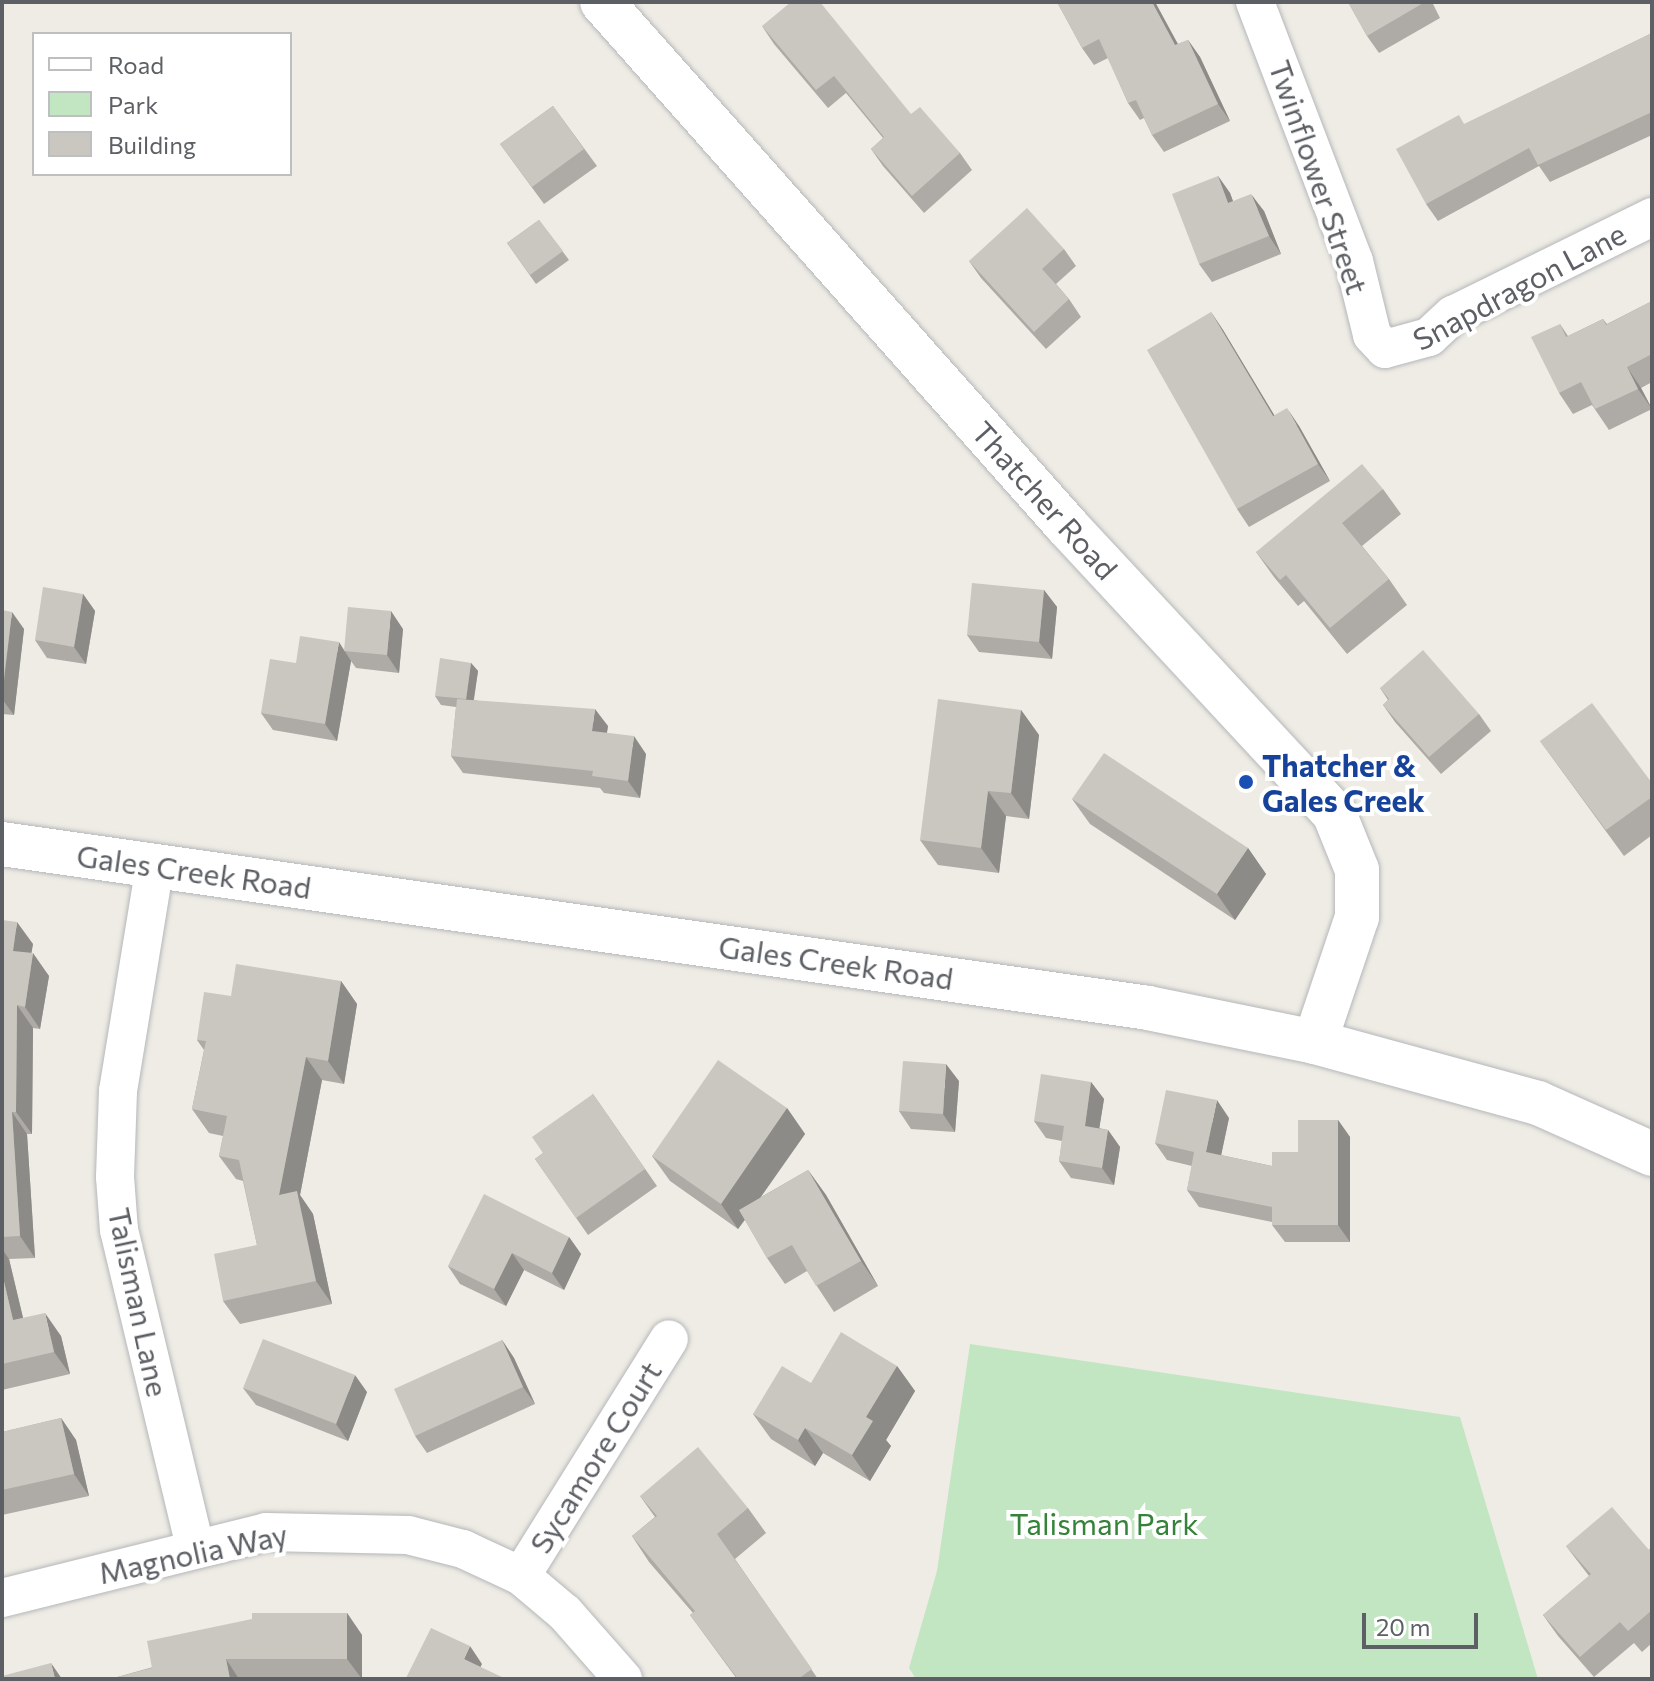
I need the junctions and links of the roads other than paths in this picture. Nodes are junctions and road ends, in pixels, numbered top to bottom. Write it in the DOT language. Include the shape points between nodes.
graph roads {
  1 [pos="602,2"];
  2 [pos="1255,2"];
  3 [pos="1652,217"];
  4 [pos="1385,349"];
  5 [pos="2,844"];
  6 [pos="155,865"];
  7 [pos="1315,1042"];
  8 [pos="1652,1154"];
  9 [pos="669,1339"];
  10 [pos="195,1546"];
  11 [pos="521,1576"];
  12 [pos="2,1598"];
  13 [pos="623,1679"];
  1 -- 7 [label="main road, Thatcher Road" via="1067,526 1334,813 1357,870 1357,917"];
  2 -- 4 [label="street, Twinflower Street" via="1354,261 1372,335"];
  3 -- 4 [label="street, Snapdragon Lane" via="1453,315 1429,337"];
  5 -- 6 [label="main road, Gales Creek Road"];
  6 -- 7 [label="main road, Gales Creek Road" via="1148,1008"];
  6 -- 10 [label="street, Talisman Lane" via="118,1091 115,1177 119,1230"];
  7 -- 8 [label="main road, Gales Creek Road" via="1538,1103"];
  9 -- 11 [label="street, Sycamore Court"];
  10 -- 11 [label="street, Magnolia Way" via="266,1532 408,1535 463,1549"];
  10 -- 12 [label="street, Magnolia Way"];
  11 -- 13 [label="street, Magnolia Way" via="565,1613"];
}
